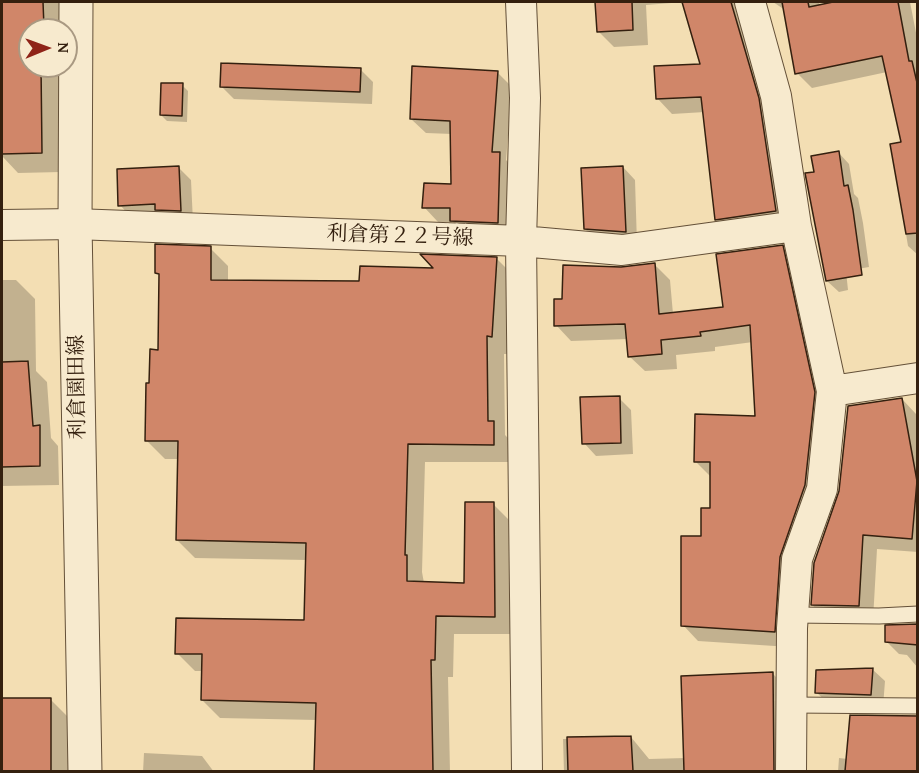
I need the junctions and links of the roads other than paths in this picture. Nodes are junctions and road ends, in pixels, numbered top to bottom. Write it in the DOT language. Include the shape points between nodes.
graph roads {
  1 [pos="76,2"];
  2 [pos="521,2"];
  3 [pos="750,2"];
  4 [pos="75,224"];
  5 [pos="2,225"];
  6 [pos="796,226"];
  7 [pos="521,241"];
  8 [pos="917,383"];
  9 [pos="832,391"];
  10 [pos="918,614"];
  11 [pos="792,615"];
  12 [pos="791,705"];
  13 [pos="918,706"];
  14 [pos="85,771"];
  15 [pos="526,771"];
  16 [pos="791,771"];
  1 -- 4 [label="street, 利倉園田線"];
  2 -- 7 [label="street" via="525,98"];
  3 -- 6 [label="street" via="776,96"];
  4 -- 5 [label="street, 利倉第２２号線"];
  4 -- 7 [label="street, 利倉第２２号線"];
  4 -- 14 [label="street, 利倉園田線"];
  6 -- 7 [label="street, 利倉第２２号線" via="622,250"];
  6 -- 9 [label="street"];
  7 -- 15 [label="street"];
  8 -- 9 [label="street"];
  9 -- 11 [label="street" via="822,489 797,559"];
  10 -- 11 [label="lane"];
  11 -- 12 [label="street"];
  12 -- 13 [label="lane"];
  12 -- 16 [label="street"];
}
